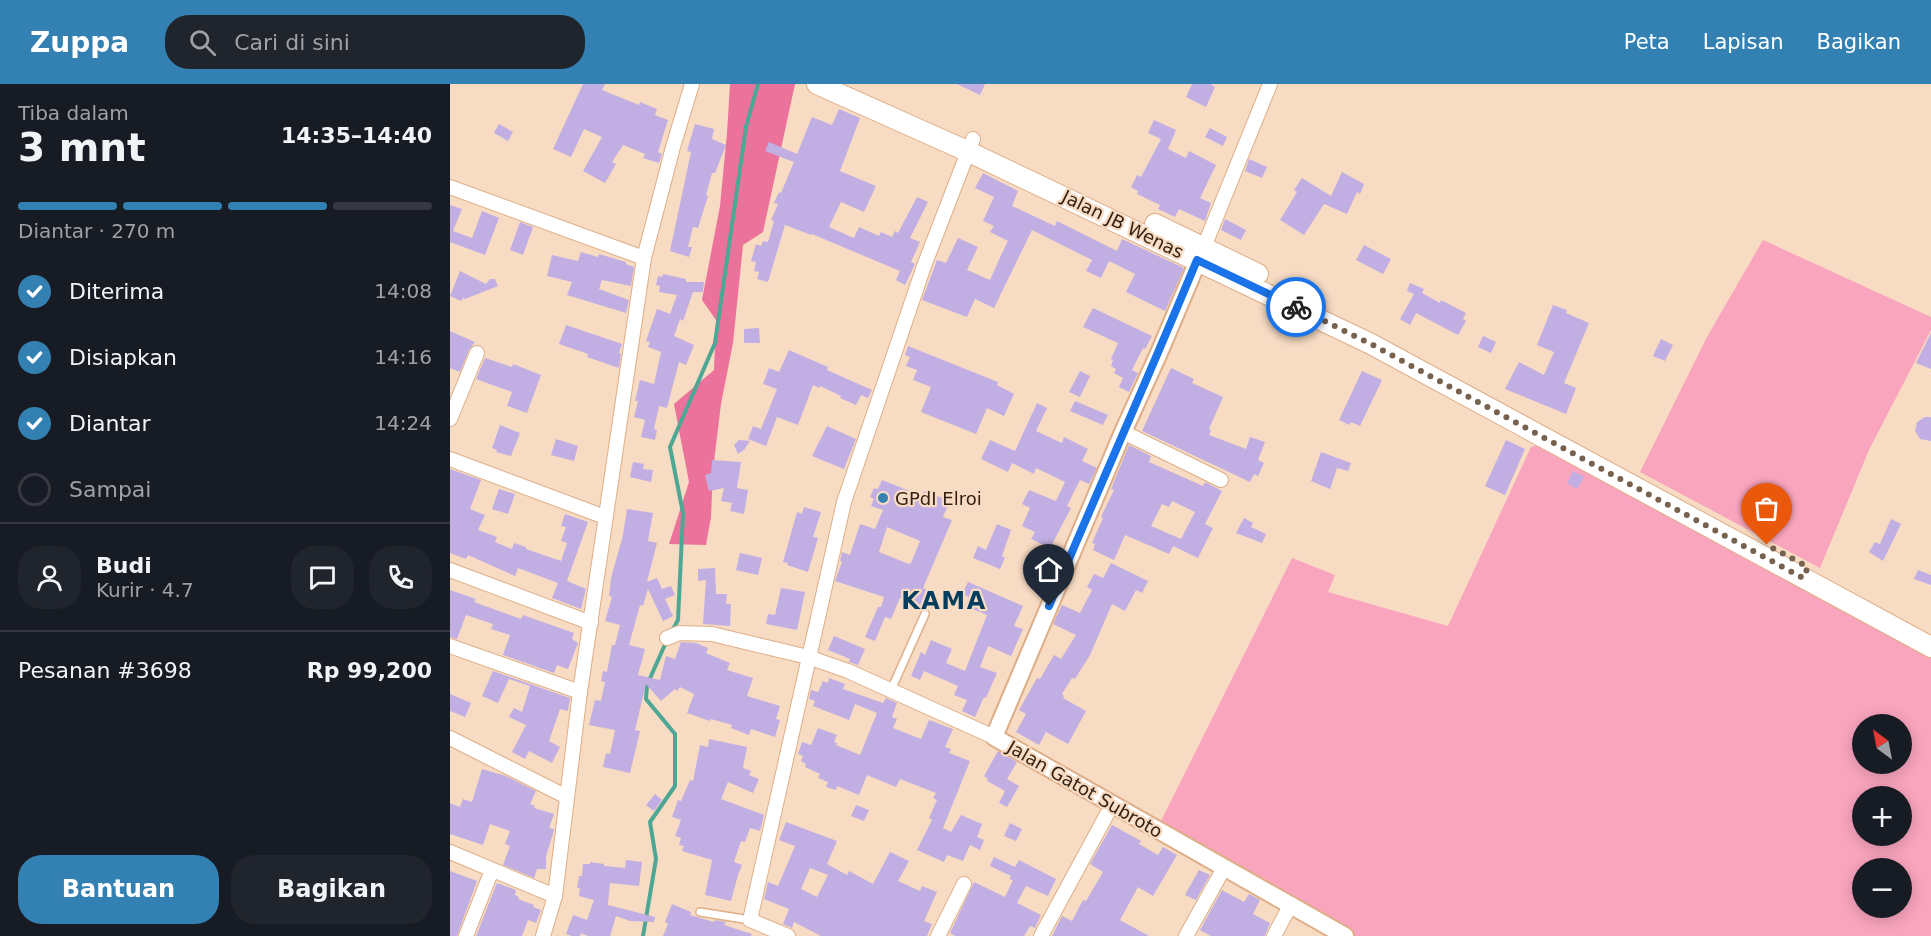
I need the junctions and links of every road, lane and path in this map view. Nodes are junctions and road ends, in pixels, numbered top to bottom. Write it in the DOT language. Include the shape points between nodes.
graph roads {
  1 [pos="692,84"];
  2 [pos="817,84"];
  3 [pos="1270,84"];
  4 [pos="843,87"];
  5 [pos="970,145"];
  6 [pos="450,187"];
  7 [pos="1200,253"];
  8 [pos="644,258"];
  9 [pos="477,353"];
  10 [pos="456,386"];
  11 [pos="450,420"];
  12 [pos="1123,432"];
  13 [pos="450,459"];
  14 [pos="1221,480"];
  15 [pos="605,517"];
  16 [pos="450,570"];
  17 [pos="1805,573"];
  18 [pos="925,614"];
  19 [pos="591,623"];
  20 [pos="1931,633"];
  21 [pos="668,638"];
  22 [pos="450,646"];
  23 [pos="1931,647"];
  24 [pos="808,657"];
  25 [pos="891,690"];
  26 [pos="580,692"];
  27 [pos="993,737"];
  28 [pos="450,738"];
  29 [pos="567,797"];
  30 [pos="1112,805"];
  31 [pos="450,852"];
  32 [pos="1224,868"];
  33 [pos="492,870"];
  34 [pos="964,884"];
  35 [pos="555,896"];
  36 [pos="1291,904"];
  37 [pos="700,912"];
  38 [pos="750,920"];
  39 [pos="466,936"];
  40 [pos="543,936"];
  41 [pos="788,936"];
  42 [pos="938,936"];
  43 [pos="1041,936"];
  44 [pos="1186,936"];
  45 [pos="1274,936"];
  46 [pos="1345,936"];
  1 -- 8 [label="street"];
  2 -- 4 [label="main road, Jalan JB Wenas"];
  3 -- 7 [label="street"];
  4 -- 5 [label="main road, Jalan JB Wenas"];
  5 -- 7 [label="main road, Jalan JB Wenas"];
  5 -- 24 [label="street" via="843,502"];
  6 -- 8 [label="street"];
  7 -- 12 [label="street, Jalan Gatot Subroto"];
  7 -- 17 [label="main road, Jalan JB Wenas" via="1475,394"];
  8 -- 15 [label="street"];
  9 -- 10 [label="street"];
  10 -- 11 [label="street"];
  12 -- 14 [label="street"];
  12 -- 27 [label="street, Jalan Gatot Subroto"];
  13 -- 15 [label="street"];
  15 -- 19 [label="street"];
  16 -- 19 [label="street"];
  17 -- 20 [label="main road, Jalan JB Wenas"];
  17 -- 23 [label="main road, Jalan JB Wenas"];
  18 -- 25 [label="lane"];
  19 -- 26 [label="street"];
  21 -- 24 [label="street" via="679,633 712,634"];
  22 -- 26 [label="street"];
  24 -- 25 [label="street"];
  24 -- 38 [label="street"];
  25 -- 27 [label="street"];
  26 -- 29 [label="street"];
  27 -- 30 [label="street, Jalan Gatot Subroto"];
  28 -- 29 [label="street"];
  29 -- 35 [label="street"];
  30 -- 32 [label="street, Jalan Gatot Subroto"];
  30 -- 43 [label="street"];
  31 -- 33 [label="street"];
  32 -- 36 [label="street, Jalan Gatot Subroto"];
  32 -- 44 [label="street"];
  33 -- 35 [label="street"];
  33 -- 39 [label="street"];
  34 -- 42 [label="street"];
  35 -- 40 [label="street"];
  36 -- 45 [label="street"];
  36 -- 46 [label="street, Jalan Gatot Subroto"];
  37 -- 38 [label="lane"];
  38 -- 41 [label="street"];
}
